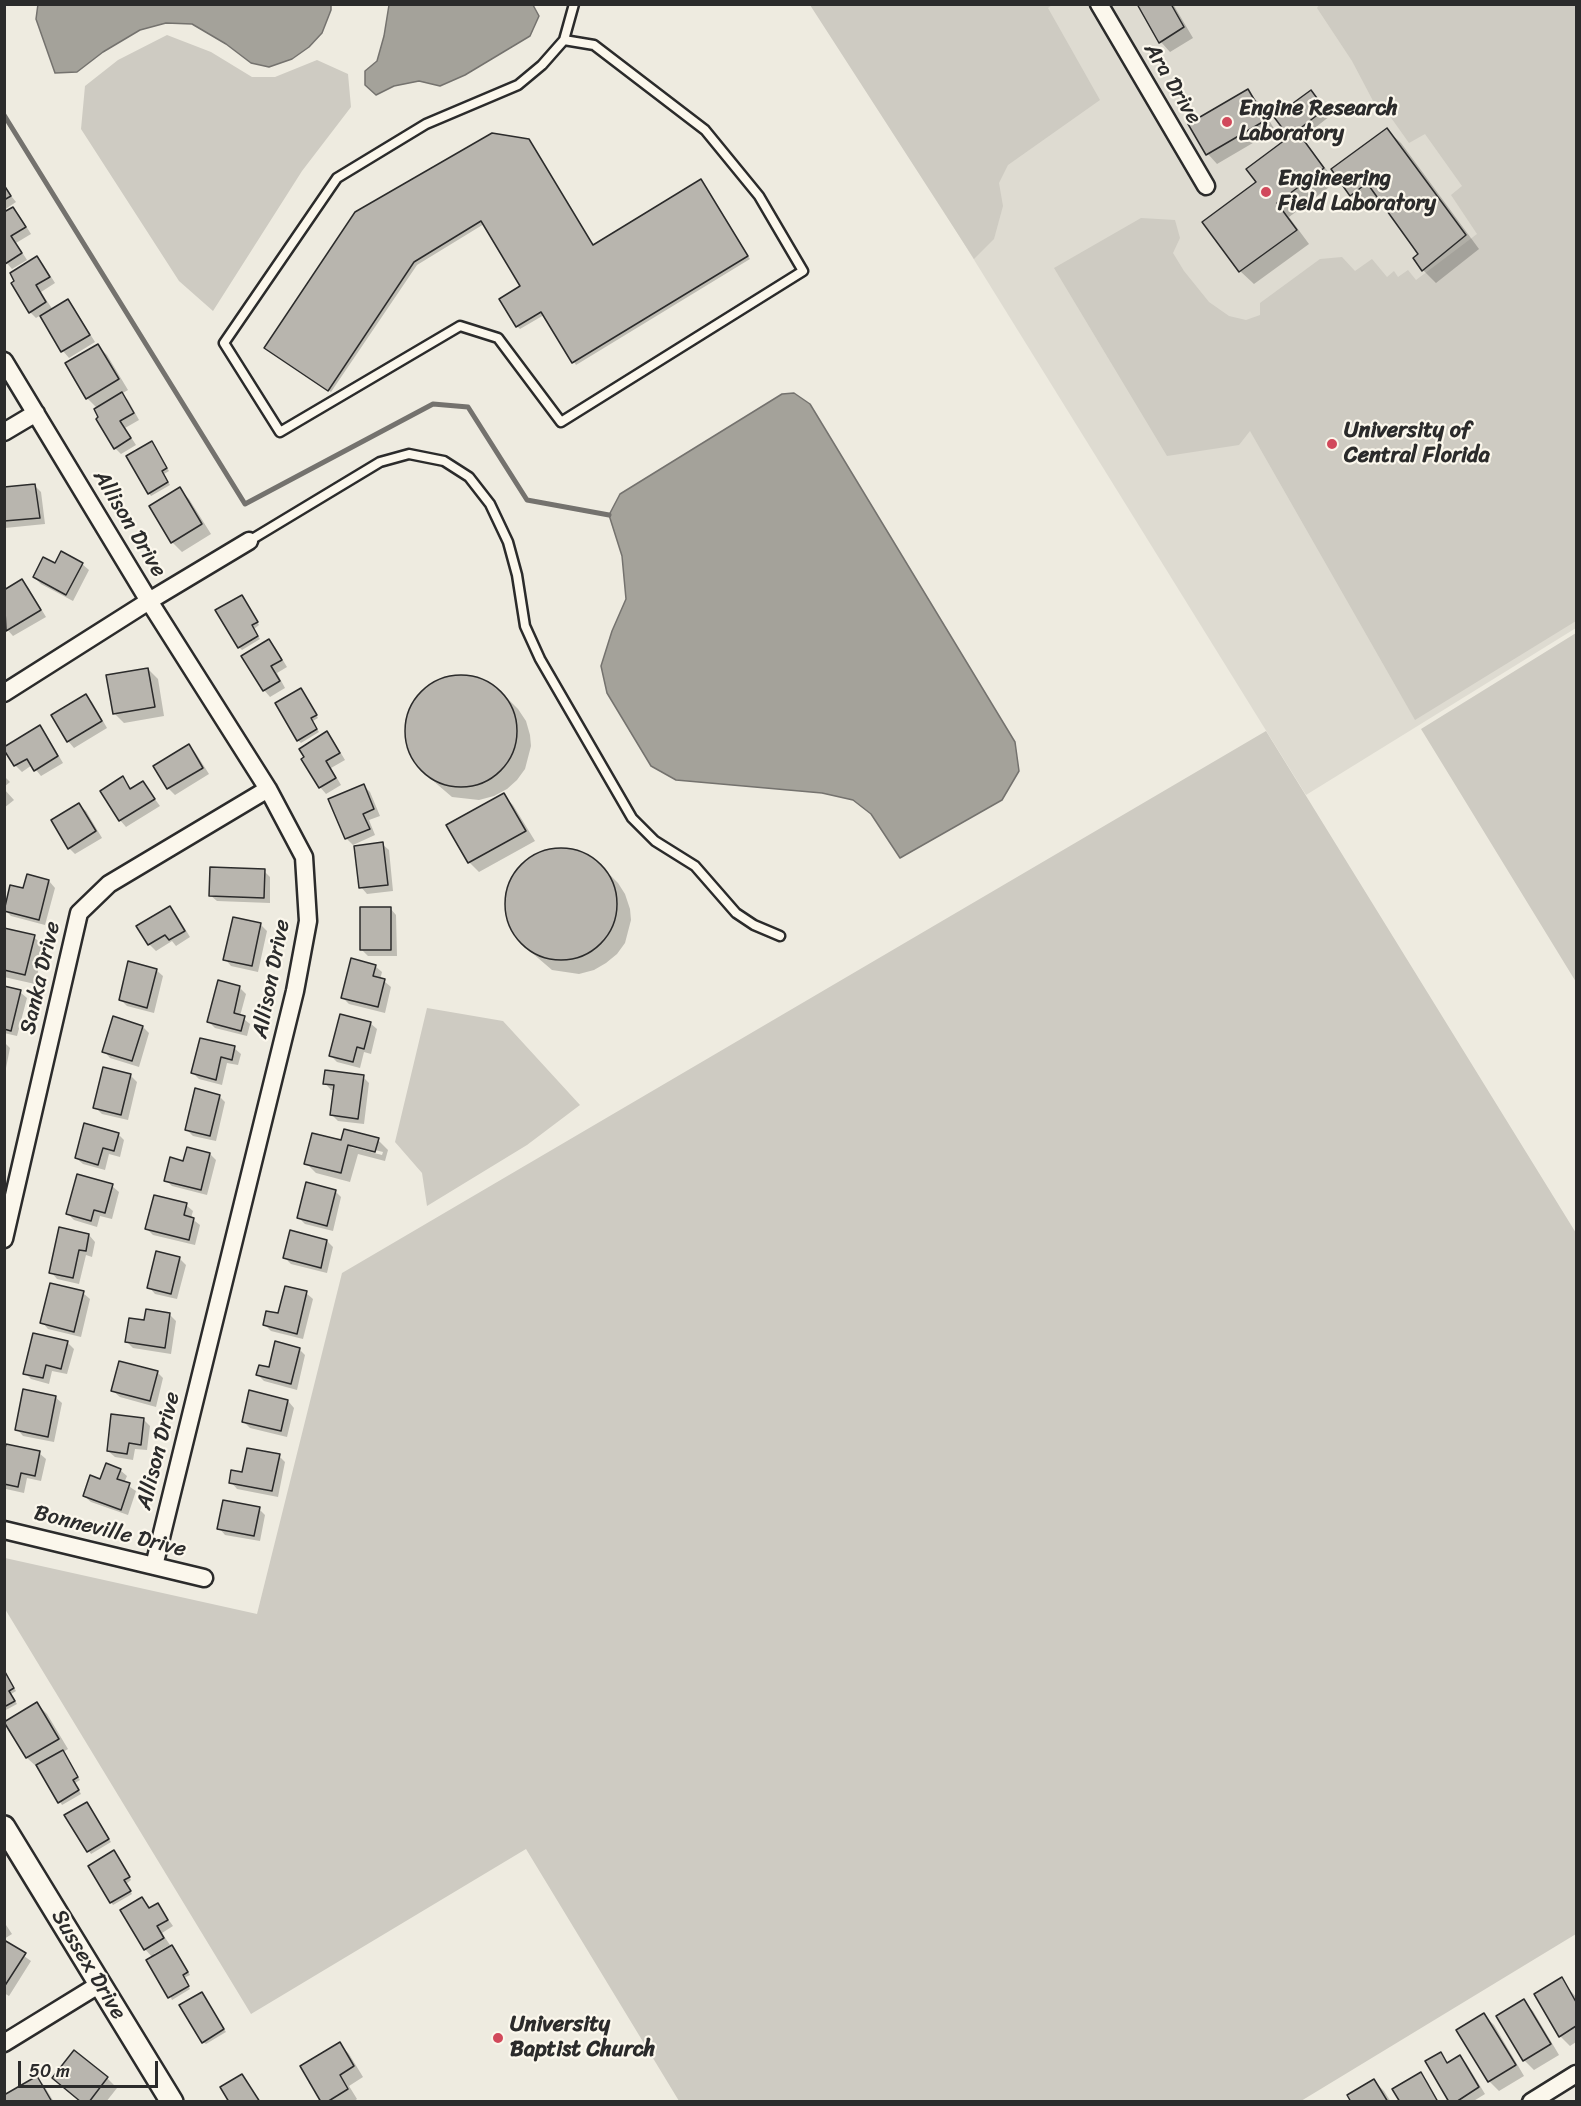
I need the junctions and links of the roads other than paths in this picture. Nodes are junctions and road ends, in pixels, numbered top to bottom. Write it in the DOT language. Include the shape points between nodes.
graph roads {
  1 [pos="574,4"];
  2 [pos="1099,4"];
  3 [pos="564,40"];
  4 [pos="1206,186"];
  5 [pos="4,361"];
  6 [pos="36,413"];
  7 [pos="4,432"];
  8 [pos="249,541"];
  9 [pos="149,601"];
  10 [pos="4,693"];
  11 [pos="268,789"];
  12 [pos="780,936"];
  13 [pos="4,1239"];
  14 [pos="4,1530"];
  15 [pos="154,1566"];
  16 [pos="204,1578"];
  17 [pos="4,1827"];
  18 [pos="100,1984"];
  19 [pos="4,2043"];
  20 [pos="1576,2074"];
  21 [pos="172,2102"];
  22 [pos="1531,2102"];
  1 -- 3 [label="lane"];
  2 -- 4 [label="street, Ara Drive"];
  3 -- 3 [label="lane" via="594,45 705,130 759,196 803,271 561,422 498,338 460,326 280,432 224,343 337,178 426,124 518,85"];
  5 -- 6 [label="street, Allison Drive"];
  6 -- 7 [label="street"];
  6 -- 9 [label="street, Allison Drive"];
  8 -- 9 [label="street"];
  8 -- 12 [label="lane" via="380,462 409,454 444,461 469,477 490,504 508,542 525,626 532,642 632,818 655,841 695,866 736,913"];
  9 -- 10 [label="street"];
  9 -- 11 [label="street, Allison Drive"];
  11 -- 13 [label="street, Sanka Drive" via="109,884 79,913"];
  11 -- 15 [label="street, Allison Drive" via="304,857 308,921 295,991"];
  14 -- 15 [label="street, Bonneville Drive"];
  15 -- 16 [label="street, Bonneville Drive"];
  17 -- 18 [label="street, Sussex Drive"];
  18 -- 19 [label="street"];
  18 -- 21 [label="street, Sussex Drive"];
  20 -- 22 [label="street"];
}
